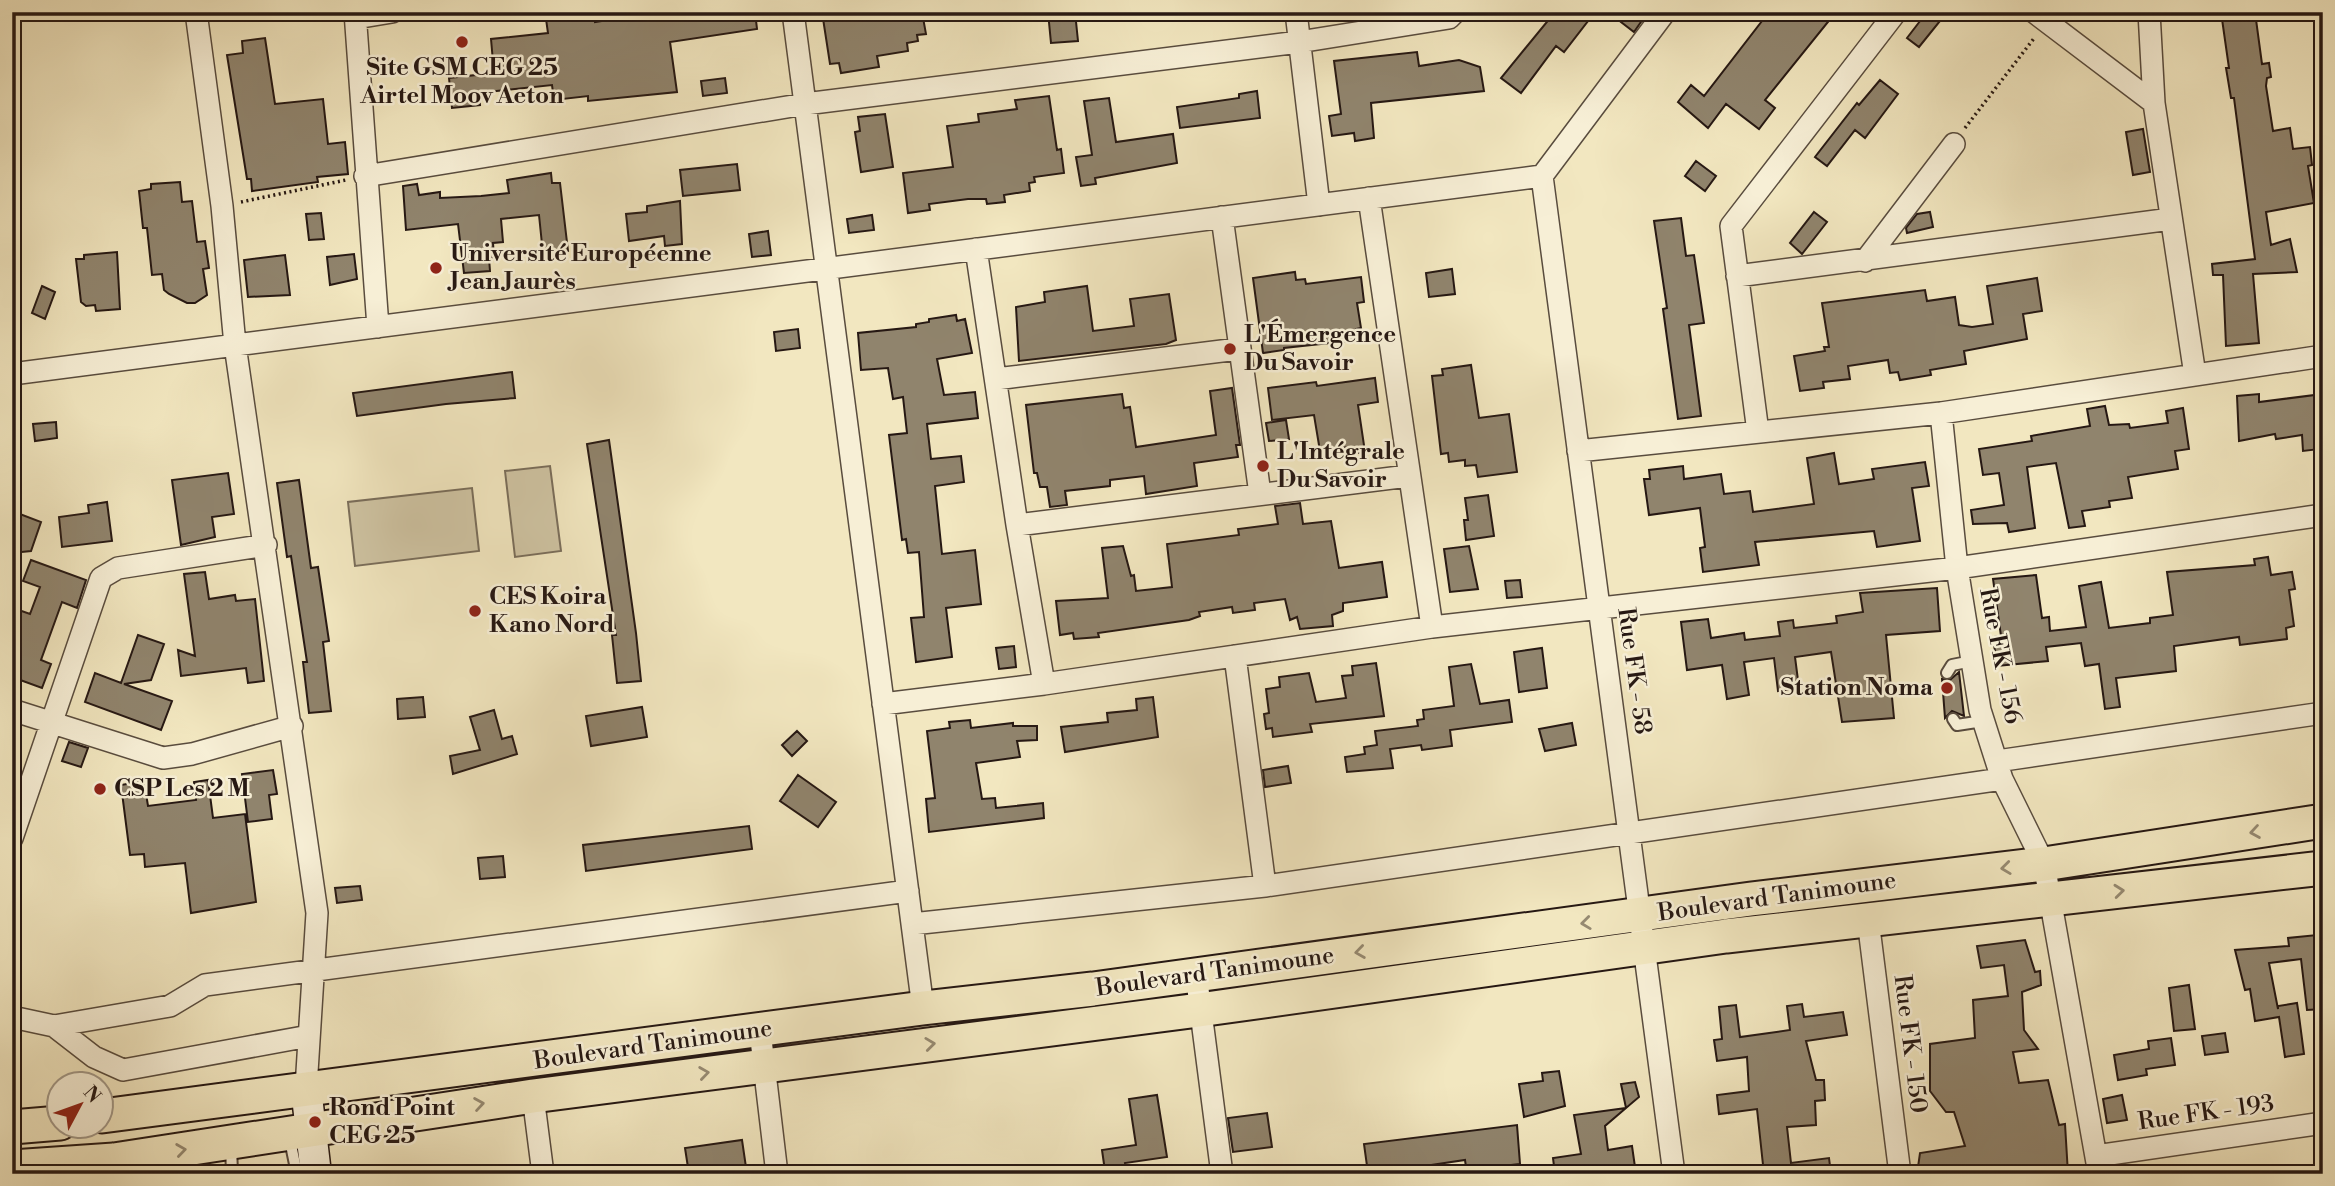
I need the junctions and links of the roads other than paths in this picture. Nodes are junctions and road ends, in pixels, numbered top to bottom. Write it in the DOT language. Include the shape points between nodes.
graph roads {
  1 [pos="196,12"];
  2 [pos="393,12"];
  3 [pos="793,12"];
  4 [pos="1296,12"];
  5 [pos="1455,12"];
  6 [pos="1665,12"];
  7 [pos="1896,12"];
  8 [pos="2149,12"];
  9 [pos="355,15"];
  10 [pos="2040,17"];
  11 [pos="1299,42"];
  12 [pos="2154,103"];
  13 [pos="805,104"];
  14 [pos="1954,144"];
  15 [pos="365,176"];
  16 [pos="1542,176"];
  17 [pos="1369,198"];
  18 [pos="1319,205"];
  19 [pos="1222,217"];
  20 [pos="2171,219"];
  21 [pos="976,249"];
  22 [pos="1865,261"];
  23 [pos="826,269"];
  24 [pos="1737,276"];
  25 [pos="378,327"];
  26 [pos="235,345"];
  27 [pos="1238,349"];
  28 [pos="2323,356"];
  29 [pos="12,374"];
  30 [pos="2195,374"];
  31 [pos="996,379"];
  32 [pos="1941,413"];
  33 [pos="1758,432"];
  34 [pos="1578,451"];
  35 [pos="1408,476"];
  36 [pos="1260,494"];
  37 [pos="2323,515"];
  38 [pos="1017,525"];
  39 [pos="266,545"];
  40 [pos="1957,568"];
  41 [pos="1599,609"];
  42 [pos="1432,627"];
  43 [pos="1235,656"];
  44 [pos="1972,661"];
  45 [pos="1947,673"];
  46 [pos="1044,684"];
  47 [pos="883,704"];
  48 [pos="12,710"];
  49 [pos="2323,713"];
  50 [pos="1953,719"];
  51 [pos="1983,721"];
  52 [pos="52,725"];
  53 [pos="292,726"];
  54 [pos="2000,770"];
  55 [pos="2323,821"];
  56 [pos="1629,832"];
  57 [pos="12,838"];
  58 [pos="2044,864"];
  59 [pos="2323,867"];
  60 [pos="1265,886"];
  61 [pos="908,891"];
  62 [pos="2051,898"];
  63 [pos="1640,916"];
  64 [pos="1868,920"];
  65 [pos="912,925"];
  66 [pos="1644,948"];
  67 [pos="313,968"];
  68 [pos="1196,974"];
  69 [pos="923,1008"];
  70 [pos="1199,1010"];
  71 [pos="12,1017"];
  72 [pos="54,1026"];
  73 [pos="760,1031"];
  74 [pos="309,1036"];
  75 [pos="764,1065"];
  76 [pos="306,1088"];
  77 [pos="533,1096"];
  78 [pos="116,1114"];
  79 [pos="2323,1123"];
  80 [pos="46,1124"];
  81 [pos="12,1127"];
  82 [pos="300,1132"];
  83 [pos="231,1158"];
  84 [pos="2098,1165"];
  85 [pos="12,1167"];
  86 [pos="114,1167"];
  87 [pos="297,1174"];
  88 [pos="316,1174"];
  89 [pos="543,1174"];
  90 [pos="777,1174"];
  91 [pos="1222,1174"];
  92 [pos="1674,1174"];
  93 [pos="1900,1174"];
  1 -- 26 [label="street"];
  2 -- 9 [label="street"];
  3 -- 13 [label="street"];
  4 -- 11 [label="street"];
  5 -- 11 [label="street" via="1449,18"];
  6 -- 16 [label="street"];
  7 -- 24 [label="street" via="1731,226"];
  8 -- 12 [label="street"];
  9 -- 15 [label="street"];
  10 -- 12 [label="street"];
  11 -- 13 [label="street"];
  11 -- 18 [label="street"];
  12 -- 20 [label="street"];
  13 -- 15 [label="street"];
  13 -- 23 [label="street"];
  14 -- 22 [label="street"];
  15 -- 25 [label="street"];
  16 -- 17 [label="street"];
  16 -- 34 [label="street, Rue FK - 58"];
  17 -- 18 [label="street"];
  17 -- 35 [label="street"];
  18 -- 19 [label="street"];
  19 -- 21 [label="street"];
  19 -- 27 [label="street"];
  20 -- 22 [label="street"];
  20 -- 30 [label="street"];
  21 -- 23 [label="street"];
  21 -- 31 [label="street"];
  22 -- 24 [label="street"];
  23 -- 25 [label="street"];
  23 -- 47 [label="street"];
  24 -- 33 [label="street"];
  25 -- 26 [label="street"];
  26 -- 29 [label="street"];
  26 -- 39 [label="street"];
  27 -- 31 [label="street"];
  27 -- 36 [label="street"];
  28 -- 30 [label="street"];
  30 -- 32 [label="street"];
  31 -- 38 [label="street"];
  32 -- 33 [label="street"];
  32 -- 40 [label="street, Rue FK - 156"];
  33 -- 34 [label="street"];
  34 -- 41 [label="street, Rue FK - 58"];
  35 -- 36 [label="street"];
  35 -- 42 [label="street"];
  36 -- 38 [label="street"];
  37 -- 40 [label="street"];
  38 -- 46 [label="street"];
  39 -- 52 [label="street" via="104,574"];
  39 -- 53 [label="street"];
  40 -- 41 [label="street"];
  40 -- 44 [label="street, Rue FK - 156"];
  41 -- 42 [label="street"];
  41 -- 56 [label="street, Rue FK - 58"];
  42 -- 43 [label="street"];
  43 -- 46 [label="street"];
  43 -- 60 [label="street"];
  44 -- 45 [label="lane" via="1952,665"];
  44 -- 51 [label="street, Rue FK - 156"];
  46 -- 47 [label="street"];
  47 -- 61 [label="street"];
  48 -- 52 [label="street"];
  49 -- 54 [label="street"];
  50 -- 51 [label="lane" via="1957,725"];
  51 -- 54 [label="street, Rue FK - 156"];
  52 -- 53 [label="street" via="163,758"];
  52 -- 57 [label="street"];
  53 -- 67 [label="street" via="317,913"];
  54 -- 56 [label="street"];
  54 -- 58 [label="street, Rue FK - 156"];
  55 -- 58 [label="main road, Boulevard Tanimoune, one-way"];
  56 -- 60 [label="street"];
  56 -- 63 [label="street, Rue FK - 58"];
  58 -- 62 [label="street, Rue FK - 156"];
  58 -- 63 [label="main road, Boulevard Tanimoune, one-way"];
  62 -- 59 [label="main road, Boulevard Tanimoune, one-way"];
  60 -- 65 [label="street"];
  61 -- 65 [label="street"];
  61 -- 67 [label="street"];
  62 -- 64 [label="main road, Boulevard Tanimoune"];
  62 -- 84 [label="street, Rue FK - 156"];
  63 -- 66 [label="street, Rue FK - 58"];
  63 -- 68 [label="main road, Boulevard Tanimoune, one-way"];
  64 -- 66 [label="main road, Boulevard Tanimoune"];
  64 -- 93 [label="street, Rue FK - 150"];
  65 -- 69 [label="street"];
  66 -- 70 [label="main road, Boulevard Tanimoune"];
  66 -- 92 [label="street, Rue FK - 58"];
  67 -- 72 [label="street" via="205,985 170,1006"];
  67 -- 74 [label="street"];
  68 -- 69 [label="main road, Boulevard Tanimoune"];
  68 -- 70 [label="street"];
  69 -- 73 [label="main road, Boulevard Tanimoune"];
  75 -- 70 [label="main road, Boulevard Tanimoune, one-way"];
  70 -- 91 [label="street"];
  71 -- 72 [label="street"];
  72 -- 74 [label="street" via="94,1058 123,1070"];
  73 -- 75 [label="street"];
  73 -- 76 [label="main road, Boulevard Tanimoune"];
  74 -- 76 [label="street"];
  77 -- 75 [label="main road, Boulevard Tanimoune, one-way"];
  75 -- 90 [label="street"];
  76 -- 78 [label="main road, Boulevard Tanimoune"];
  76 -- 82 [label="main road"];
  82 -- 77 [label="main road, Boulevard Tanimoune, one-way"];
  77 -- 89 [label="street"];
  79 -- 84 [label="street, Rue FK - 193"];
  80 -- 81 [label="main road"];
  82 -- 83 [label="main road, Boulevard Tanimoune"];
  82 -- 87 [label="lane"];
  82 -- 88 [label="main road"];
  86 -- 83 [label="main road, Boulevard Tanimoune, one-way"];
  85 -- 86 [label="main road, Boulevard Tanimoune"];
}
